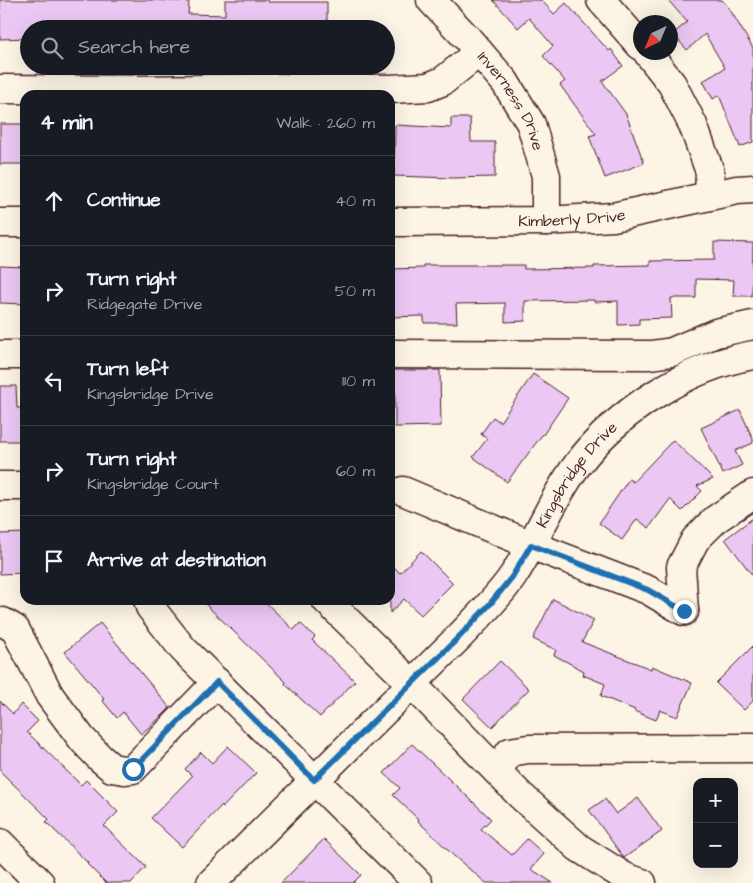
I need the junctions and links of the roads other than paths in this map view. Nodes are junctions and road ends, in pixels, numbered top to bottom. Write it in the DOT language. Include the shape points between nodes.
graph roads {
  1 [pos="431,0"];
  2 [pos="601,0"];
  3 [pos="633,36"];
  4 [pos="480,52"];
  5 [pos="653,60"];
  6 [pos="0,89"];
  7 [pos="753,189"];
  8 [pos="709,196"];
  9 [pos="546,221"];
  10 [pos="395,222"];
  11 [pos="0,223"];
  12 [pos="20,223"];
  13 [pos="753,324"];
  14 [pos="395,354"];
  15 [pos="0,355"];
  16 [pos="20,355"];
  17 [pos="753,355"];
  18 [pos="0,486"];
  19 [pos="20,486"];
  20 [pos="402,490"];
  21 [pos="753,494"];
  22 [pos="531,545"];
  23 [pos="149,605"];
  24 [pos="331,605"];
  25 [pos="0,622"];
  26 [pos="217,682"];
  27 [pos="412,684"];
  28 [pos="753,748"];
  29 [pos="497,771"];
  30 [pos="314,780"];
  31 [pos="0,844"];
  32 [pos="403,878"];
  33 [pos="40,883"];
  34 [pos="212,883"];
  35 [pos="642,883"];
  1 -- 4 [label="street, Inverness Drive"];
  2 -- 3 [label="street"];
  4 -- 6 [label="street" via="443,81 428,87"];
  4 -- 9 [label="street, Inverness Drive" via="505,82 531,124 546,176"];
  5 -- 8 [label="street" via="672,84 693,125 710,172"];
  7 -- 8 [label="street, Kimberly Drive"];
  8 -- 9 [label="street, Kimberly Drive" via="613,217"];
  9 -- 10 [label="street, Kimberly Drive"];
  11 -- 12 [label="street"];
  13 -- 14 [label="street" via="716,333 672,352 651,355"];
  15 -- 16 [label="street"];
  17 -- 22 [label="street, Kingsbridge Drive" via="706,368 665,388 605,434 578,464"];
  18 -- 19 [label="street"];
  20 -- 22 [label="street"];
  21 -- 22 [label="street" via="716,519 695,540 681,567 684,611 648,590"];
  22 -- 27 [label="street, Kingsbridge Drive" via="512,577 490,604"];
  23 -- 26 [label="street" via="183,649"];
  24 -- 27 [label="street"];
  25 -- 26 [label="street" via="15,629 50,696 82,739 112,768 133,769"];
  26 -- 30 [label="street"];
  27 -- 29 [label="street"];
  27 -- 30 [label="street, Kingsbridge Drive"];
  28 -- 29 [label="street" via="528,749 510,752"];
  29 -- 35 [label="street" via="579,848 625,877"];
  30 -- 32 [label="street"];
  30 -- 34 [label="street, Kingsbridge Drive"];
  31 -- 33 [label="street"];
}
